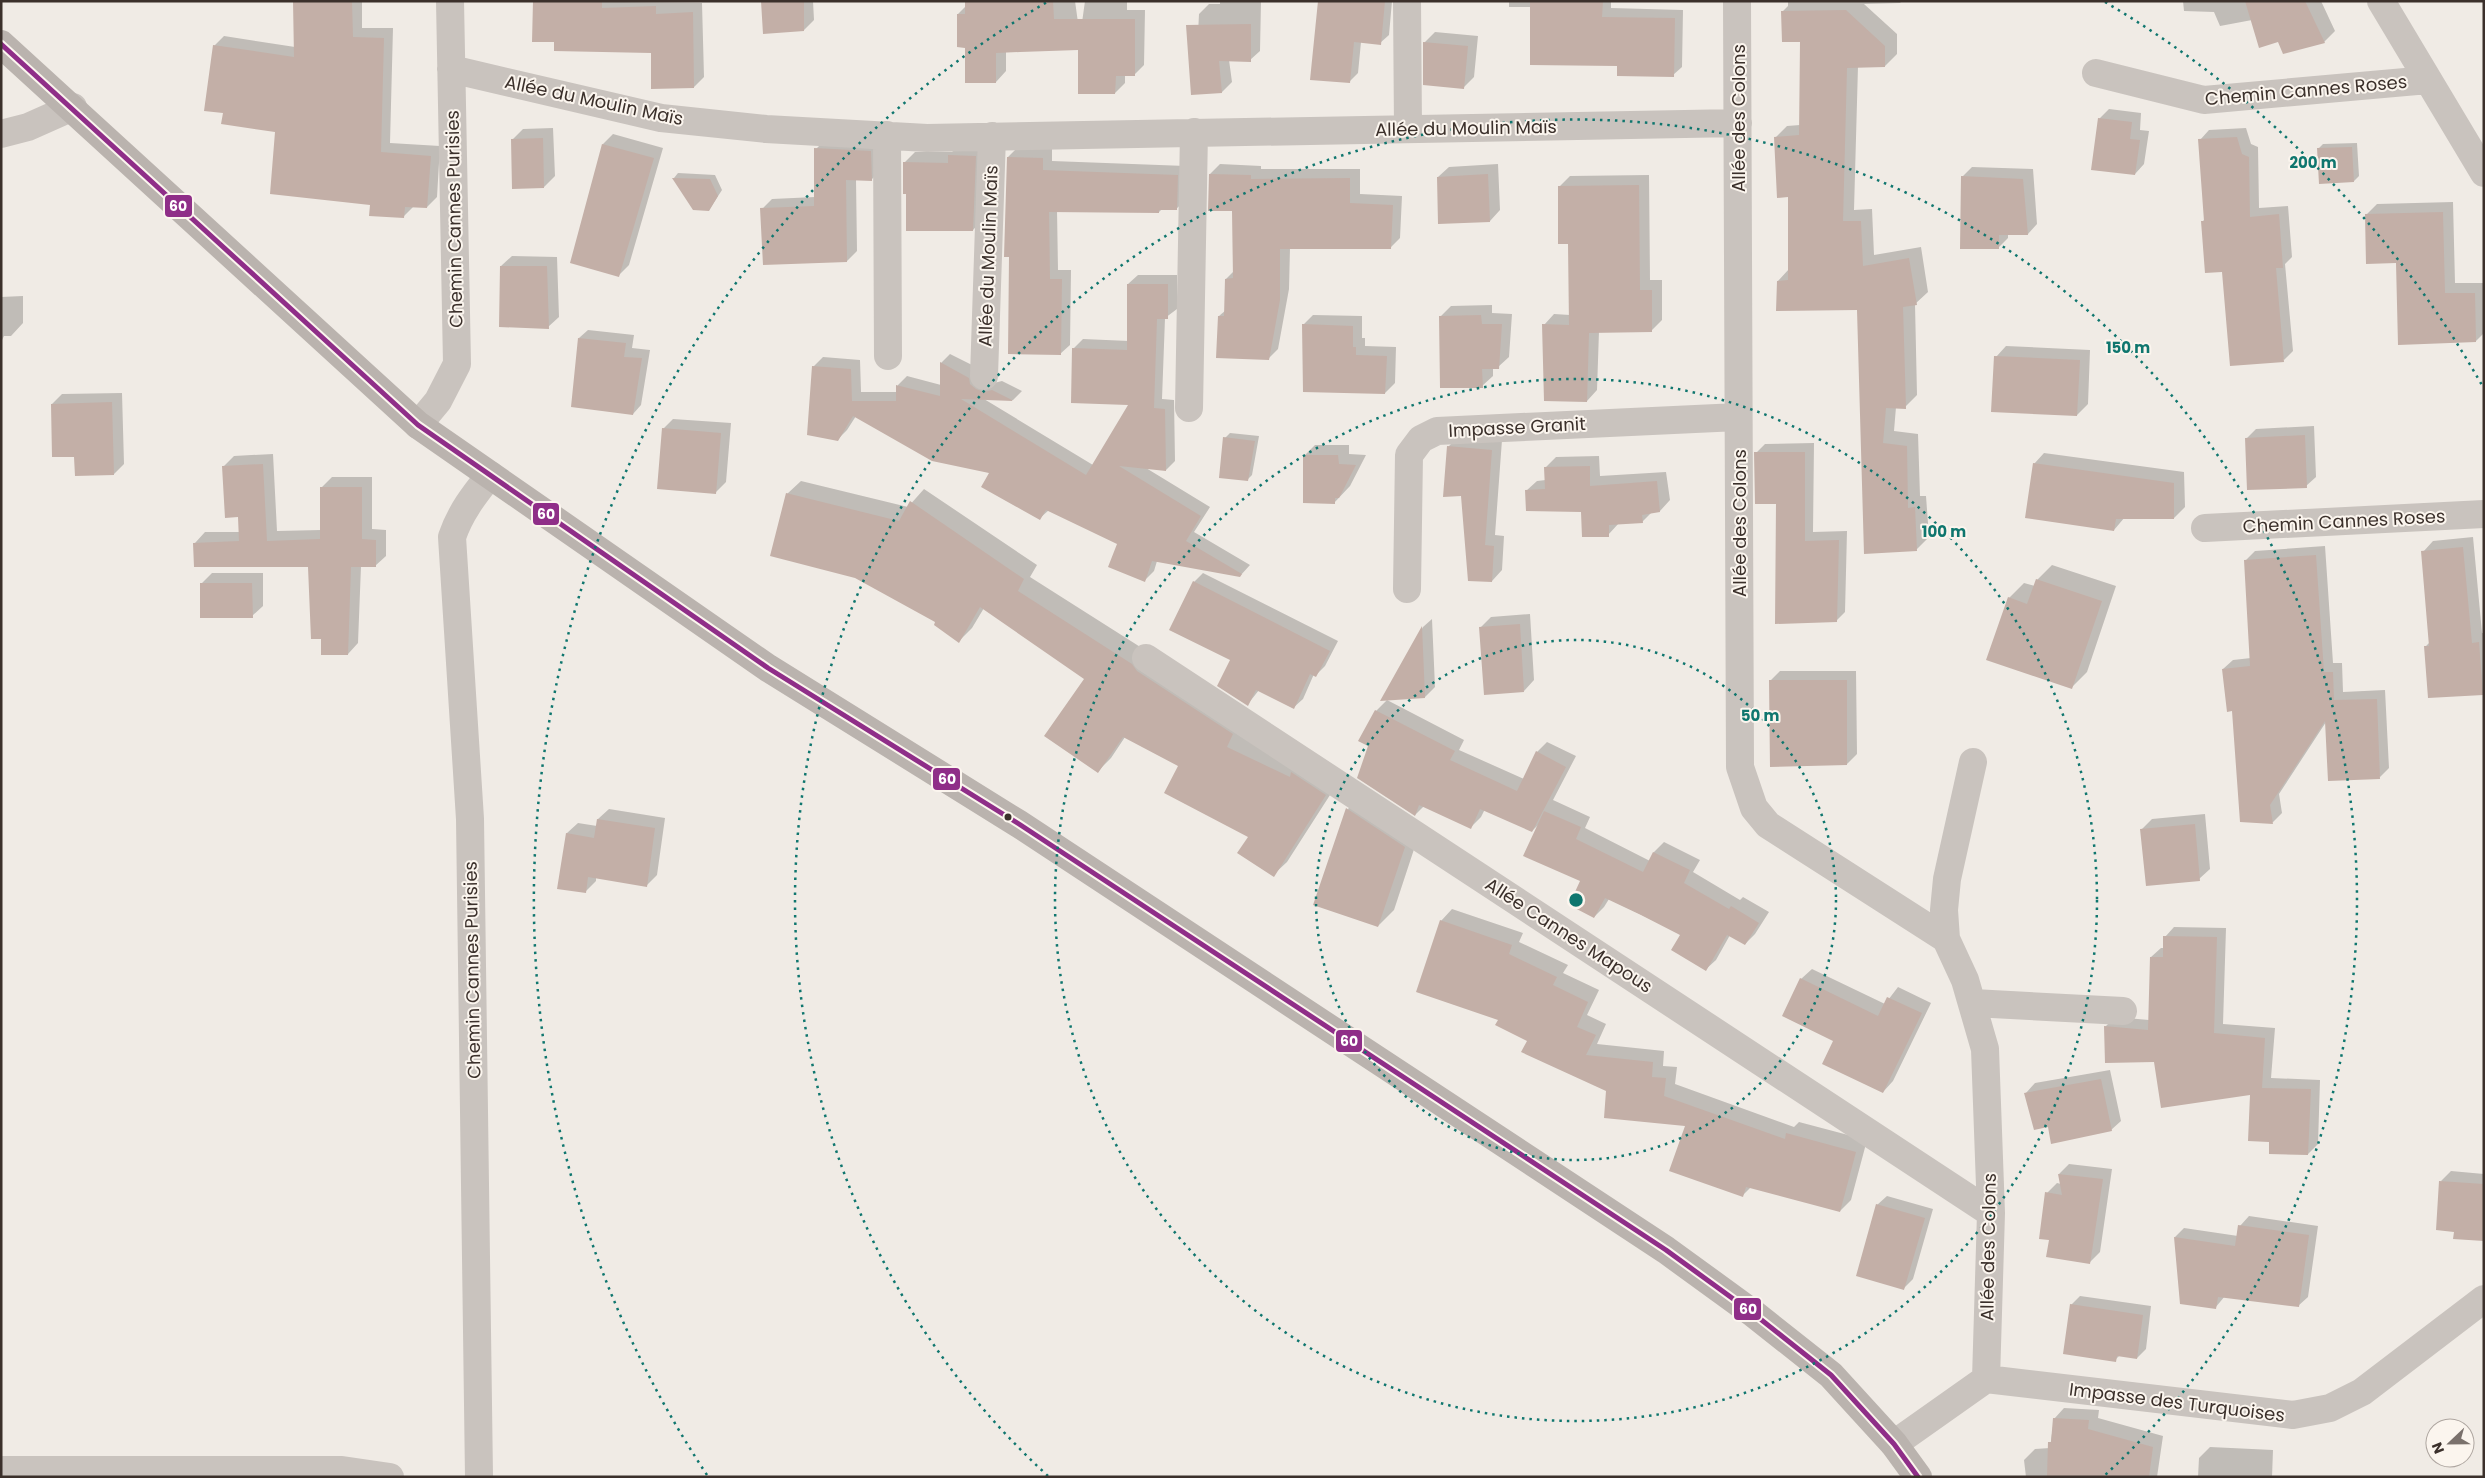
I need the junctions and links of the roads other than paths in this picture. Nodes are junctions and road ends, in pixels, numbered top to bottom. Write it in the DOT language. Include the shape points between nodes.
graph roads {
  1 [pos="450,1"];
  2 [pos="1407,1"];
  3 [pos="1737,1"];
  4 [pos="2381,1"];
  5 [pos="1,44"];
  6 [pos="451,69"];
  7 [pos="2096,73"];
  8 [pos="2428,80"];
  9 [pos="73,107"];
  10 [pos="1738,123"];
  11 [pos="1408,129"];
  12 [pos="1194,132"];
  13 [pos="1,134"];
  14 [pos="887,135"];
  15 [pos="992,136"];
  16 [pos="2484,173"];
  17 [pos="888,356"];
  18 [pos="984,376"];
  19 [pos="1189,408"];
  20 [pos="1738,417"];
  21 [pos="418,425"];
  22 [pos="490,475"];
  23 [pos="2484,514"];
  24 [pos="2205,528"];
  25 [pos="1408,589"];
  26 [pos="1146,658"];
  27 [pos="1973,762"];
  28 [pos="1946,939"];
  29 [pos="1973,1003"];
  30 [pos="2123,1011"];
  31 [pos="1991,1213"];
  32 [pos="2484,1299"];
  33 [pos="1986,1379"];
  34 [pos="1894,1444"];
  35 [pos="1,1470"];
  36 [pos="390,1477"];
  37 [pos="479,1477"];
  38 [pos="1918,1477"];
  1 -- 6 [label="street, Chemin Cannes Purisies"];
  2 -- 11 [label="street"];
  3 -- 10 [label="street, Allée des Colons"];
  4 -- 8 [label="street, Chemin Cannes Roses"];
  5 -- 9 [label="main road"];
  6 -- 14 [label="street, Allée du Moulin Maïs" via="661,118 766,129"];
  6 -- 21 [label="street, Chemin Cannes Purisies" via="457,364 438,401"];
  7 -- 8 [label="street, Chemin Cannes Roses" via="2204,100"];
  8 -- 16 [label="street, Chemin Cannes Roses"];
  9 -- 13 [label="street" via="28,127"];
  9 -- 21 [label="main road"];
  10 -- 11 [label="street, Allée du Moulin Maïs"];
  10 -- 20 [label="street, Allée des Colons"];
  11 -- 12 [label="street, Allée du Moulin Maïs"];
  12 -- 15 [label="street, Allée du Moulin Maïs"];
  12 -- 19 [label="street"];
  14 -- 15 [label="street, Allée du Moulin Maïs" via="927,138"];
  14 -- 17 [label="street"];
  15 -- 18 [label="street, Allée du Moulin Maïs"];
  20 -- 25 [label="street, Impasse Granit" via="1437,431 1421,439 1409,455"];
  20 -- 28 [label="street, Allée des Colons" via="1740,767 1745,788 1754,808 1768,825"];
  21 -- 22 [label="main road"];
  22 -- 34 [label="main road" via="768,668 1028,830 1666,1250 1831,1375"];
  22 -- 37 [label="street, Chemin Cannes Purisies" via="466,505 452,537 470,819"];
  23 -- 24 [label="street, Chemin Cannes Roses"];
  26 -- 31 [label="street, Allée Cannes Mapous"];
  27 -- 28 [label="street, Allée des Colons" via="1947,879"];
  28 -- 29 [label="street, Allée des Colons"];
  29 -- 30 [label="street"];
  29 -- 31 [label="street, Allée des Colons" via="1985,1049"];
  31 -- 33 [label="street, Allée des Colons"];
  32 -- 33 [label="street, Impasse des Turquoises" via="2362,1392 2330,1408 2293,1415"];
  33 -- 34 [label="street"];
  34 -- 38 [label="main road"];
  35 -- 36 [label="street" via="342,1470"];
}
